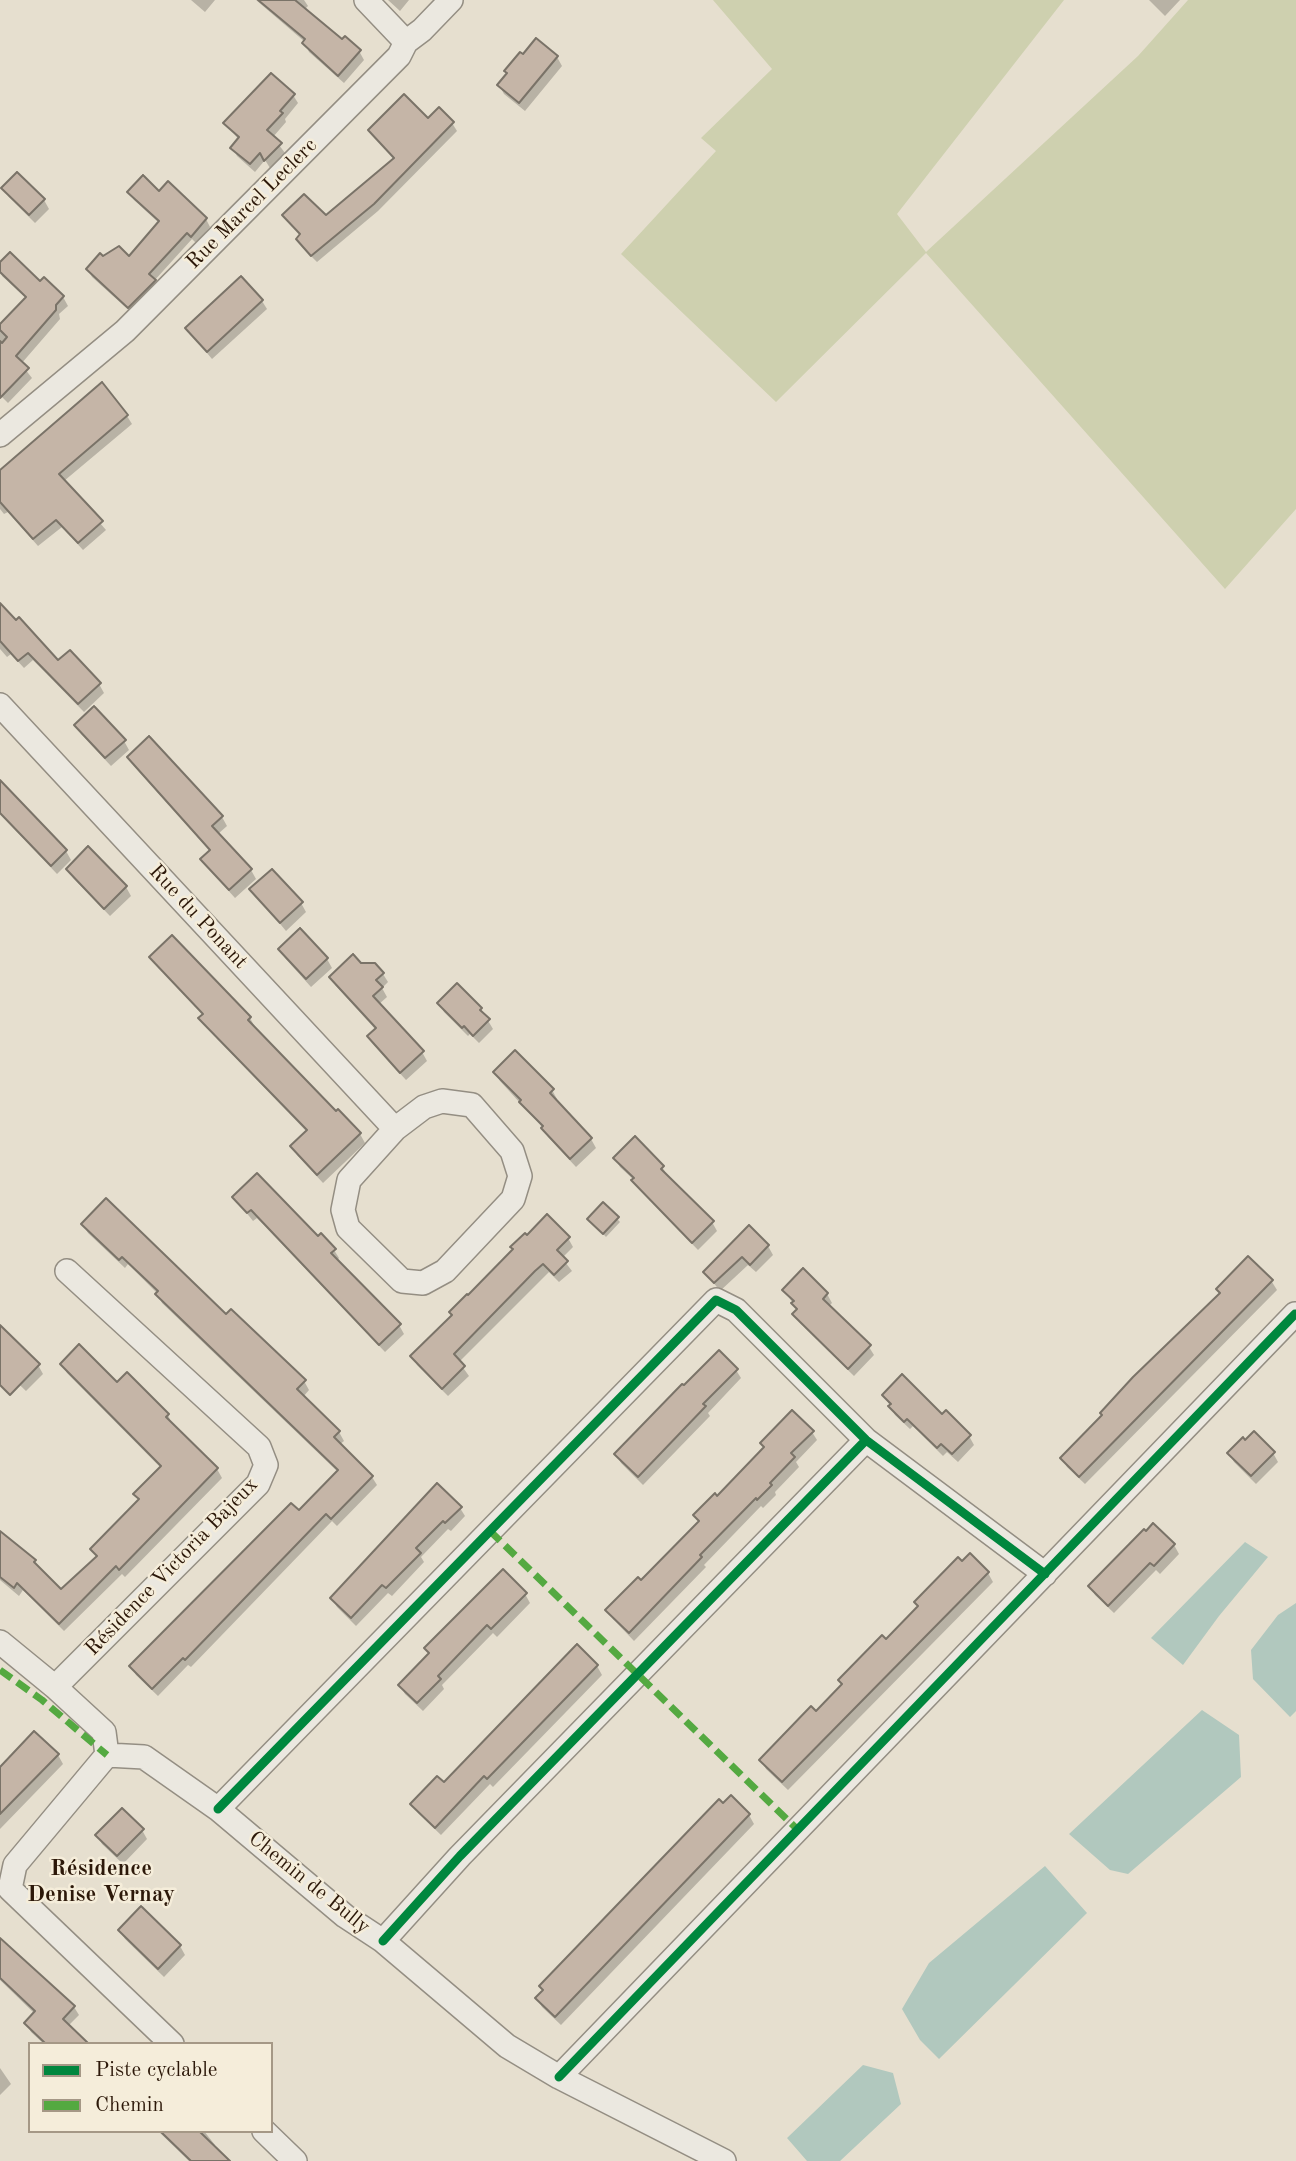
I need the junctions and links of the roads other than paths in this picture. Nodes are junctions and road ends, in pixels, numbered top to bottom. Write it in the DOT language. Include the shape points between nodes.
graph roads {
  1 [pos="366,0"];
  2 [pos="451,0"];
  3 [pos="406,42"];
  4 [pos="0,435"];
  5 [pos="0,705"];
  6 [pos="395,1129"];
  7 [pos="67,1271"];
  8 [pos="1295,1314"];
  9 [pos="866,1440"];
  10 [pos="1045,1574"];
  11 [pos="0,1642"];
  12 [pos="55,1687"];
  13 [pos="107,1755"];
  14 [pos="218,1809"];
  15 [pos="383,1941"];
  16 [pos="170,2042"];
  17 [pos="559,2077"];
  18 [pos="266,2133"];
  19 [pos="295,2161"];
  20 [pos="724,2161"];
  1 -- 3 [label="street"];
  2 -- 3 [label="street, Rue Marcel Leclerc"];
  3 -- 4 [label="street, Rue Marcel Leclerc" via="398,56 125,331"];
  5 -- 6 [label="street, Rue du Ponant"];
  6 -- 6 [label="street" via="349,1180 343,1210 348,1228 402,1281 423,1283 445,1271 513,1199 520,1176 512,1151 472,1105 442,1101 424,1107"];
  7 -- 12 [label="street, Résidence Victoria Bajeux" via="259,1447 266,1465 258,1484"];
  8 -- 10 [label="street"];
  9 -- 10 [label="street"];
  9 -- 14 [label="street" via="736,1310 716,1300"];
  9 -- 15 [label="street" via="460,1856"];
  10 -- 17 [label="street"];
  11 -- 12 [label="street"];
  12 -- 13 [label="street" via="104,1732"];
  13 -- 14 [label="street, Chemin de Bully" via="144,1757"];
  13 -- 16 [label="street" via="15,1865 10,1889"];
  14 -- 15 [label="street, Chemin de Bully" via="345,1916"];
  15 -- 17 [label="street, Chemin de Bully" via="507,2046"];
  17 -- 20 [label="street, Chemin de Bully"];
  18 -- 19 [label="street"];
}
